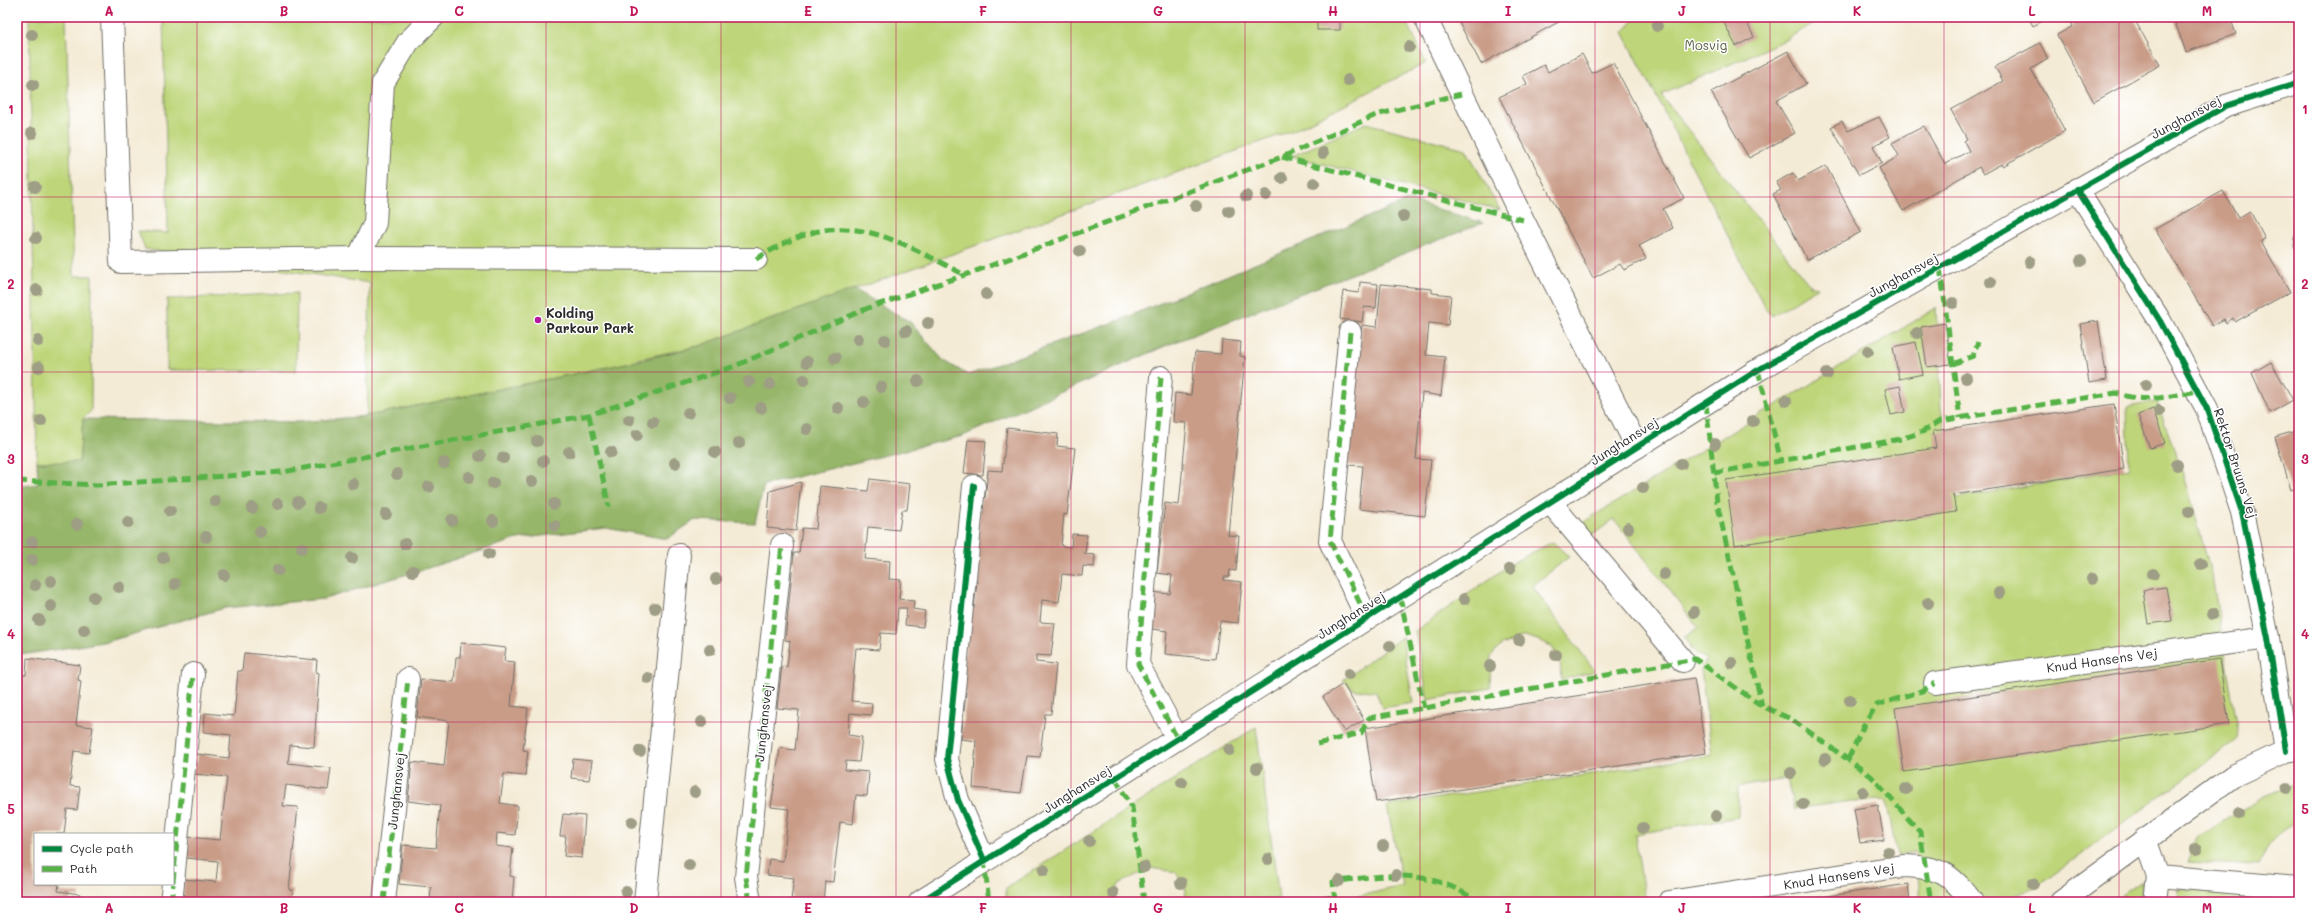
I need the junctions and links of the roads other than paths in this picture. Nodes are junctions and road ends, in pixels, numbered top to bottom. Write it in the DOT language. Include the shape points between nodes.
graph roads {
  1 [pos="112,17"];
  2 [pos="433,17"];
  3 [pos="1425,17"];
  4 [pos="2299,84"];
  5 [pos="2077,189"];
  6 [pos="358,258"];
  7 [pos="756,259"];
  8 [pos="1350,332"];
  9 [pos="1161,377"];
  10 [pos="1637,447"];
  11 [pos="974,486"];
  12 [pos="1550,502"];
  13 [pos="782,545"];
  14 [pos="679,555"];
  15 [pos="1367,618"];
  16 [pos="2268,638"];
  17 [pos="1683,661"];
  18 [pos="193,674"];
  19 [pos="408,679"];
  20 [pos="1935,683"];
  21 [pos="1177,738"];
  22 [pos="2292,750"];
  23 [pos="2145,839"];
  24 [pos="984,860"];
  25 [pos="174,873"];
  26 [pos="2158,876"];
  27 [pos="173,885"];
  28 [pos="2299,888"];
  29 [pos="171,902"];
  30 [pos="384,902"];
  31 [pos="645,902"];
  32 [pos="750,902"];
  33 [pos="920,902"];
  34 [pos="1669,902"];
  35 [pos="1972,902"];
  36 [pos="2061,902"];
  37 [pos="2155,902"];
  1 -- 6 [label="street" via="121,262"];
  2 -- 6 [label="street" via="408,42 382,83 375,223"];
  3 -- 10 [label="street"];
  4 -- 5 [label="street, Junghansvej" via="2226,106"];
  5 -- 10 [label="street, Junghansvej" via="1758,370"];
  5 -- 16 [label="street, Rektor Bruuns Vej" via="2160,321 2207,409 2242,512"];
  6 -- 7 [label="street"];
  8 -- 15 [label="street, Junghansvej" via="1330,541"];
  9 -- 21 [label="street" via="1138,664"];
  10 -- 12 [label="street, Junghansvej"];
  11 -- 24 [label="street" via="947,760 958,800"];
  12 -- 15 [label="street, Junghansvej"];
  12 -- 17 [label="street"];
  13 -- 32 [label="street, Junghansvej" via="746,876"];
  14 -- 31 [label="street"];
  15 -- 21 [label="street, Junghansvej"];
  16 -- 20 [label="street, Knud Hansens Vej"];
  16 -- 22 [label="street, Rektor Bruuns Vej"];
  18 -- 25 [label="street"];
  19 -- 30 [label="street, Junghansvej"];
  21 -- 24 [label="street, Junghansvej"];
  22 -- 23 [label="street" via="2233,776"];
  23 -- 26 [label="street"];
  23 -- 36 [label="street"];
  24 -- 33 [label="street, Junghansvej"];
  26 -- 28 [label="street"];
  26 -- 37 [label="street"];
  27 -- 29 [label="street"];
  34 -- 35 [label="street, Knud Hansens Vej" via="1903,866 1927,867 1946,874"];
}
